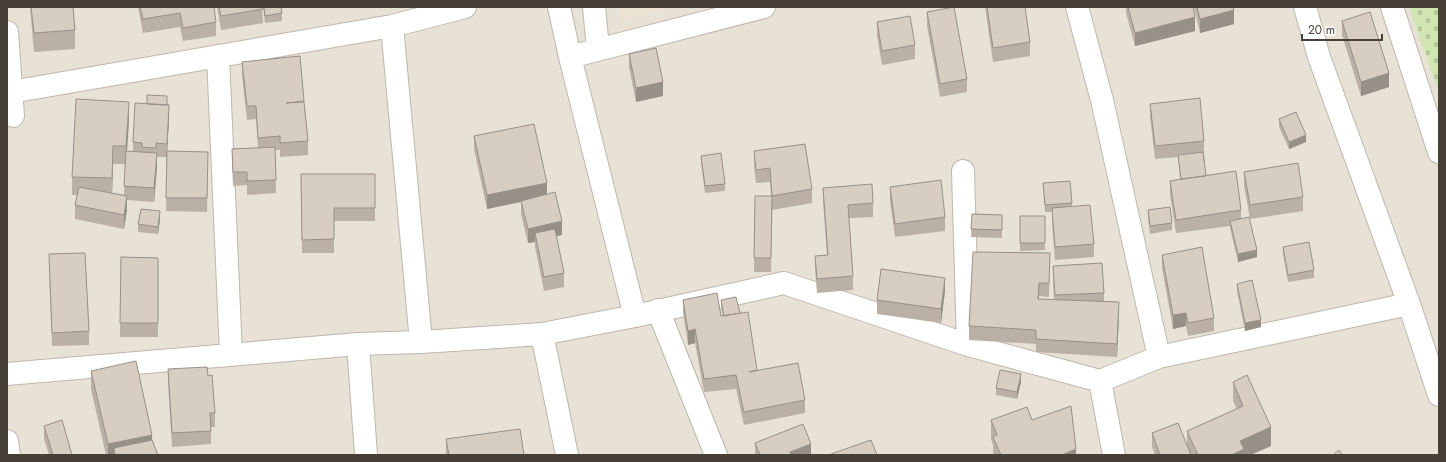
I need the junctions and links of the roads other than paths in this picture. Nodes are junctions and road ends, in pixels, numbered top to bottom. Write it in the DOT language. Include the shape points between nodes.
graph roads {
  1 [pos="465,7"];
  2 [pos="559,7"];
  3 [pos="594,7"];
  4 [pos="764,7"];
  5 [pos="1077,7"];
  6 [pos="1305,7"];
  7 [pos="1392,7"];
  8 [pos="392,26"];
  9 [pos="7,32"];
  10 [pos="598,49"];
  11 [pos="218,56"];
  12 [pos="570,57"];
  13 [pos="33,88"];
  14 [pos="11,92"];
  15 [pos="10,120"];
  16 [pos="1439,152"];
  17 [pos="963,171"];
  18 [pos="1409,304"];
  19 [pos="658,310"];
  20 [pos="635,316"];
  21 [pos="542,334"];
  22 [pos="421,342"];
  23 [pos="358,344"];
  24 [pos="968,345"];
  25 [pos="231,355"];
  26 [pos="1159,357"];
  27 [pos="7,374"];
  28 [pos="1100,381"];
  29 [pos="1439,394"];
  30 [pos="7,440"];
  31 [pos="9,455"];
  32 [pos="366,455"];
  33 [pos="567,455"];
  34 [pos="716,455"];
  35 [pos="1114,455"];
  1 -- 8 [label="street"];
  2 -- 12 [label="street"];
  3 -- 10 [label="street"];
  4 -- 10 [label="street"];
  5 -- 26 [label="street" via="1102,100"];
  6 -- 18 [label="street" via="1319,57"];
  7 -- 16 [label="street"];
  8 -- 11 [label="street"];
  8 -- 22 [label="street"];
  9 -- 14 [label="street"];
  10 -- 12 [label="street"];
  11 -- 13 [label="street"];
  11 -- 25 [label="street"];
  12 -- 20 [label="street"];
  13 -- 14 [label="street"];
  13 -- 15 [label="street"];
  14 -- 15 [label="street"];
  17 -- 24 [label="street"];
  18 -- 26 [label="street"];
  18 -- 29 [label="street"];
  19 -- 20 [label="street"];
  19 -- 24 [label="street" via="784,283"];
  19 -- 34 [label="street"];
  20 -- 21 [label="street"];
  21 -- 22 [label="street"];
  21 -- 33 [label="street"];
  22 -- 23 [label="street"];
  23 -- 25 [label="street"];
  23 -- 32 [label="street"];
  24 -- 28 [label="street"];
  25 -- 27 [label="street"];
  26 -- 28 [label="street"];
  28 -- 35 [label="street"];
  30 -- 31 [label="street"];
}
